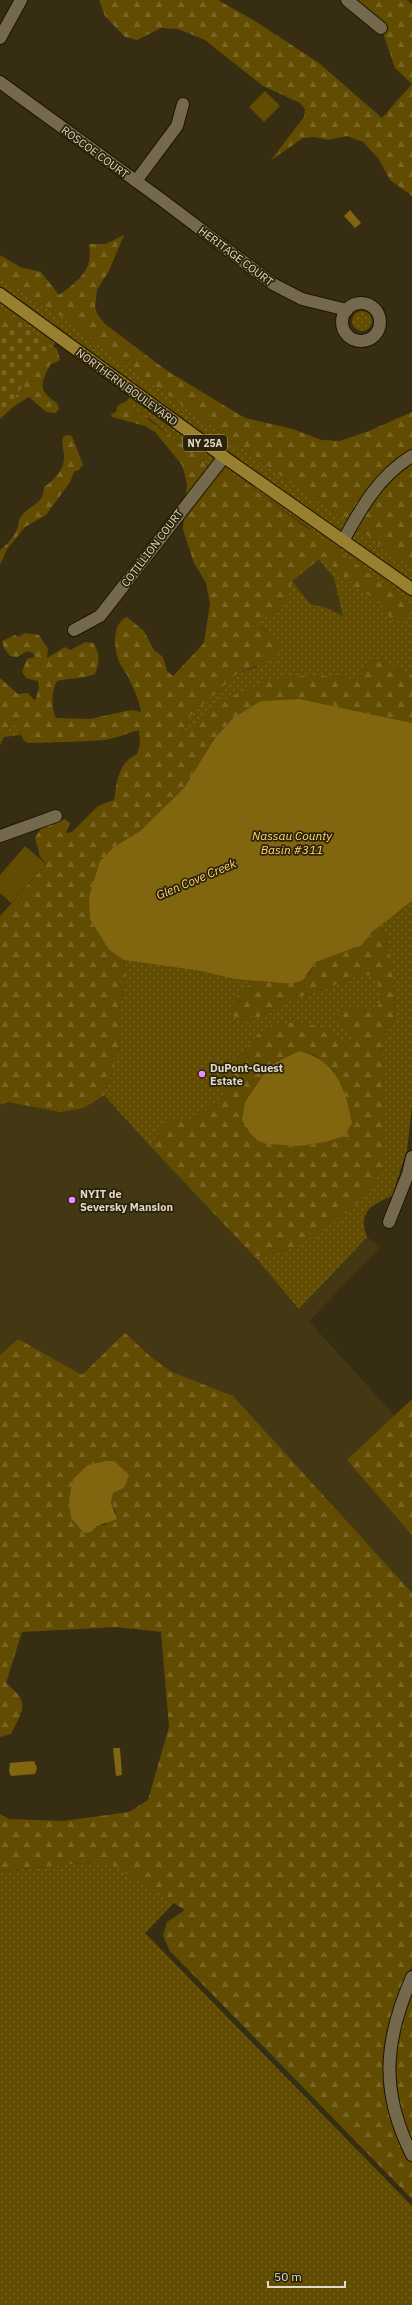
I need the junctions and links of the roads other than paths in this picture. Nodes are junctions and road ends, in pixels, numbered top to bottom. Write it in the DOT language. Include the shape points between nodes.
graph roads {
  1 [pos="21,0"];
  2 [pos="347,0"];
  3 [pos="381,28"];
  4 [pos="0,38"];
  5 [pos="0,82"];
  6 [pos="183,104"];
  7 [pos="136,181"];
  8 [pos="0,294"];
  9 [pos="347,310"];
  10 [pos="412,456"];
  11 [pos="224,457"];
  12 [pos="342,541"];
  13 [pos="412,589"];
  14 [pos="74,630"];
  15 [pos="56,816"];
  16 [pos="0,836"];
  17 [pos="412,1157"];
  18 [pos="389,1222"];
  19 [pos="412,1977"];
  20 [pos="412,2155"];
  1 -- 4 [label="street"];
  2 -- 3 [label="street"];
  5 -- 7 [label="street, ROSCOE COURT"];
  6 -- 7 [label="street, ROSCOE COURT" via="177,126"];
  7 -- 9 [label="street, HERITAGE COURT" via="273,284 302,299"];
  8 -- 11 [label="main road, NORTHERN BOULEVARD / NY 25A"];
  10 -- 12 [label="street" via="400,464 374,490"];
  11 -- 12 [label="main road, NORTHERN BOULEVARD / NY 25A"];
  11 -- 14 [label="street, COTILLION COURT" via="100,616"];
  12 -- 13 [label="main road, NORTHERN BOULEVARD / NY 25A"];
  15 -- 16 [label="street"];
  17 -- 18 [label="street"];
  19 -- 20 [label="street" via="399,2006 393,2029 388,2076 400,2131"];
}
